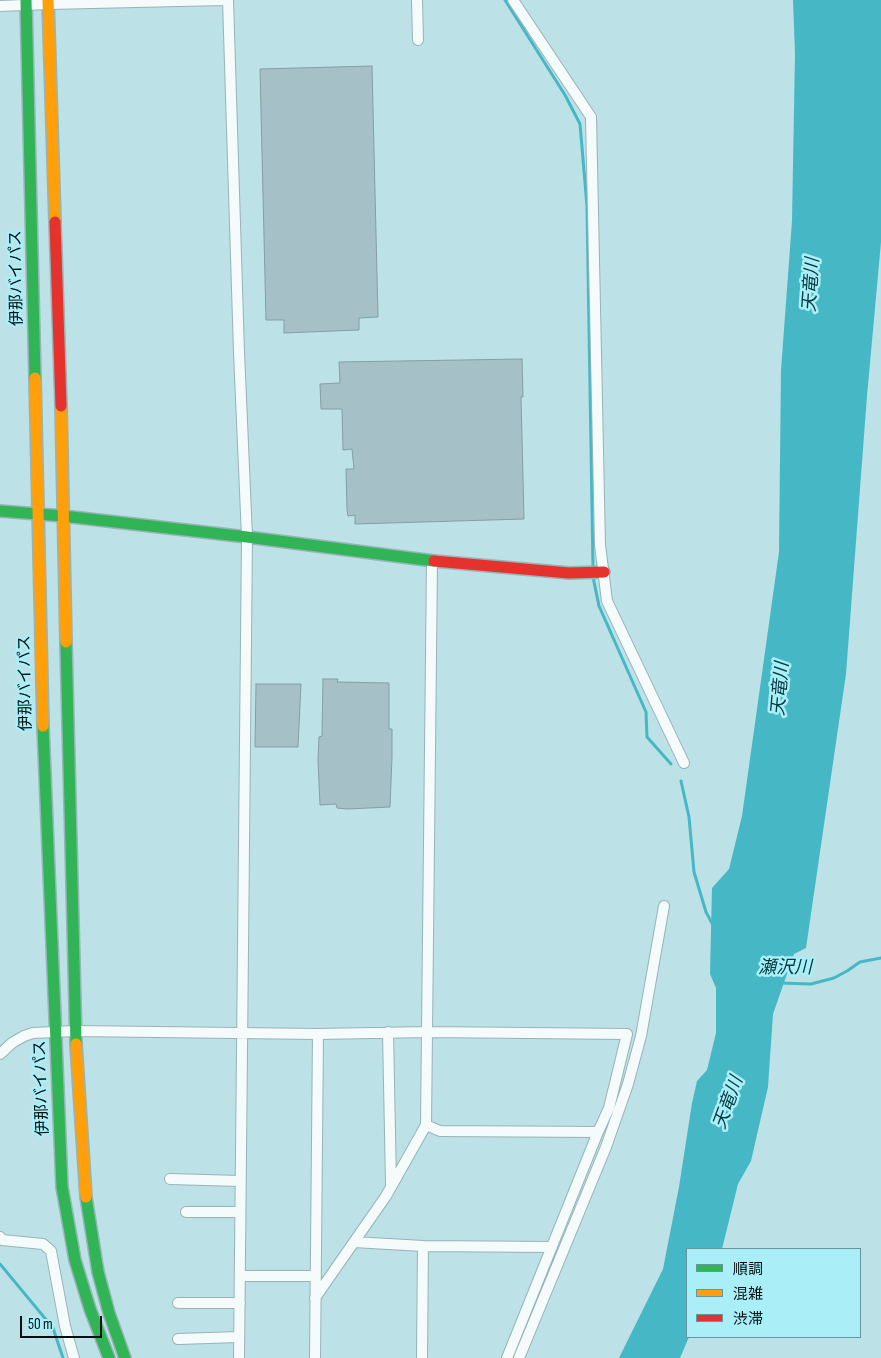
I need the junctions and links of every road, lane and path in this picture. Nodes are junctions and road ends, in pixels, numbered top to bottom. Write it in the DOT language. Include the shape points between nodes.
graph roads {
  1 [pos="224,0"];
  2 [pos="228,0"];
  3 [pos="417,0"];
  4 [pos="513,0"];
  5 [pos="48,2"];
  6 [pos="26,3"];
  7 [pos="0,6"];
  8 [pos="418,40"];
  9 [pos="0,511"];
  10 [pos="38,514"];
  11 [pos="63,516"];
  12 [pos="247,537"];
  13 [pos="432,561"];
  14 [pos="602,572"];
  15 [pos="684,763"];
  16 [pos="664,906"];
  17 [pos="75,1031"];
  18 [pos="56,1032"];
  19 [pos="388,1032"];
  20 [pos="428,1032"];
  21 [pos="241,1033"];
  22 [pos="318,1034"];
  23 [pos="0,1054"];
  24 [pos="426,1125"];
  25 [pos="598,1132"];
  26 [pos="170,1179"];
  27 [pos="240,1181"];
  28 [pos="392,1185"];
  29 [pos="186,1212"];
  30 [pos="240,1212"];
  31 [pos="0,1237"];
  32 [pos="354,1242"];
  33 [pos="424,1246"];
  34 [pos="552,1247"];
  35 [pos="240,1276"];
  36 [pos="316,1276"];
  37 [pos="315,1298"];
  38 [pos="178,1303"];
  39 [pos="240,1303"];
  40 [pos="240,1337"];
  41 [pos="178,1338"];
  42 [pos="74,1358"];
  43 [pos="109,1358"];
  44 [pos="125,1358"];
  45 [pos="239,1358"];
  46 [pos="315,1358"];
  47 [pos="422,1358"];
  48 [pos="507,1358"];
  49 [pos="519,1358"];
  1 -- 5 [label="street"];
  2 -- 12 [label="street"];
  3 -- 8 [label="street"];
  4 -- 14 [label="street" via="591,117"];
  5 -- 6 [label="street"];
  5 -- 11 [label="main road"];
  6 -- 7 [label="street"];
  6 -- 10 [label="main road, 伊那バイパス"];
  9 -- 10 [label="main road"];
  10 -- 11 [label="main road"];
  10 -- 18 [label="main road, 伊那バイパス" via="45,792"];
  11 -- 12 [label="main road"];
  11 -- 17 [label="main road"];
  12 -- 13 [label="main road"];
  12 -- 21 [label="street"];
  13 -- 14 [label="main road" via="569,573"];
  13 -- 20 [label="street"];
  14 -- 15 [label="street" via="607,601"];
  16 -- 49 [label="street" via="641,1036 628,1084 606,1147"];
  17 -- 18 [label="street"];
  17 -- 21 [label="street"];
  17 -- 44 [label="main road" via="84,1186 90,1228 109,1313"];
  18 -- 23 [label="street" via="24,1036"];
  18 -- 43 [label="main road, 伊那バイパス" via="62,1187 75,1260"];
  19 -- 20 [label="street"];
  19 -- 22 [label="street"];
  19 -- 28 [label="street"];
  20 -- 24 [label="street"];
  20 -- 25 [label="street" via="627,1034 608,1108"];
  21 -- 22 [label="street"];
  21 -- 27 [label="street"];
  22 -- 36 [label="street"];
  24 -- 25 [label="street" via="440,1131"];
  24 -- 28 [label="street"];
  25 -- 34 [label="street"];
  26 -- 27 [label="street"];
  27 -- 30 [label="street"];
  28 -- 32 [label="street"];
  29 -- 30 [label="street"];
  30 -- 35 [label="street"];
  31 -- 42 [label="street" via="2,1240 43,1244 51,1251"];
  32 -- 33 [label="street"];
  32 -- 37 [label="street"];
  33 -- 34 [label="street"];
  33 -- 47 [label="street"];
  34 -- 48 [label="street"];
  35 -- 36 [label="street"];
  35 -- 39 [label="street"];
  36 -- 37 [label="street"];
  37 -- 46 [label="street"];
  38 -- 39 [label="street"];
  39 -- 40 [label="street"];
  40 -- 41 [label="street"];
  40 -- 45 [label="street"];
}
